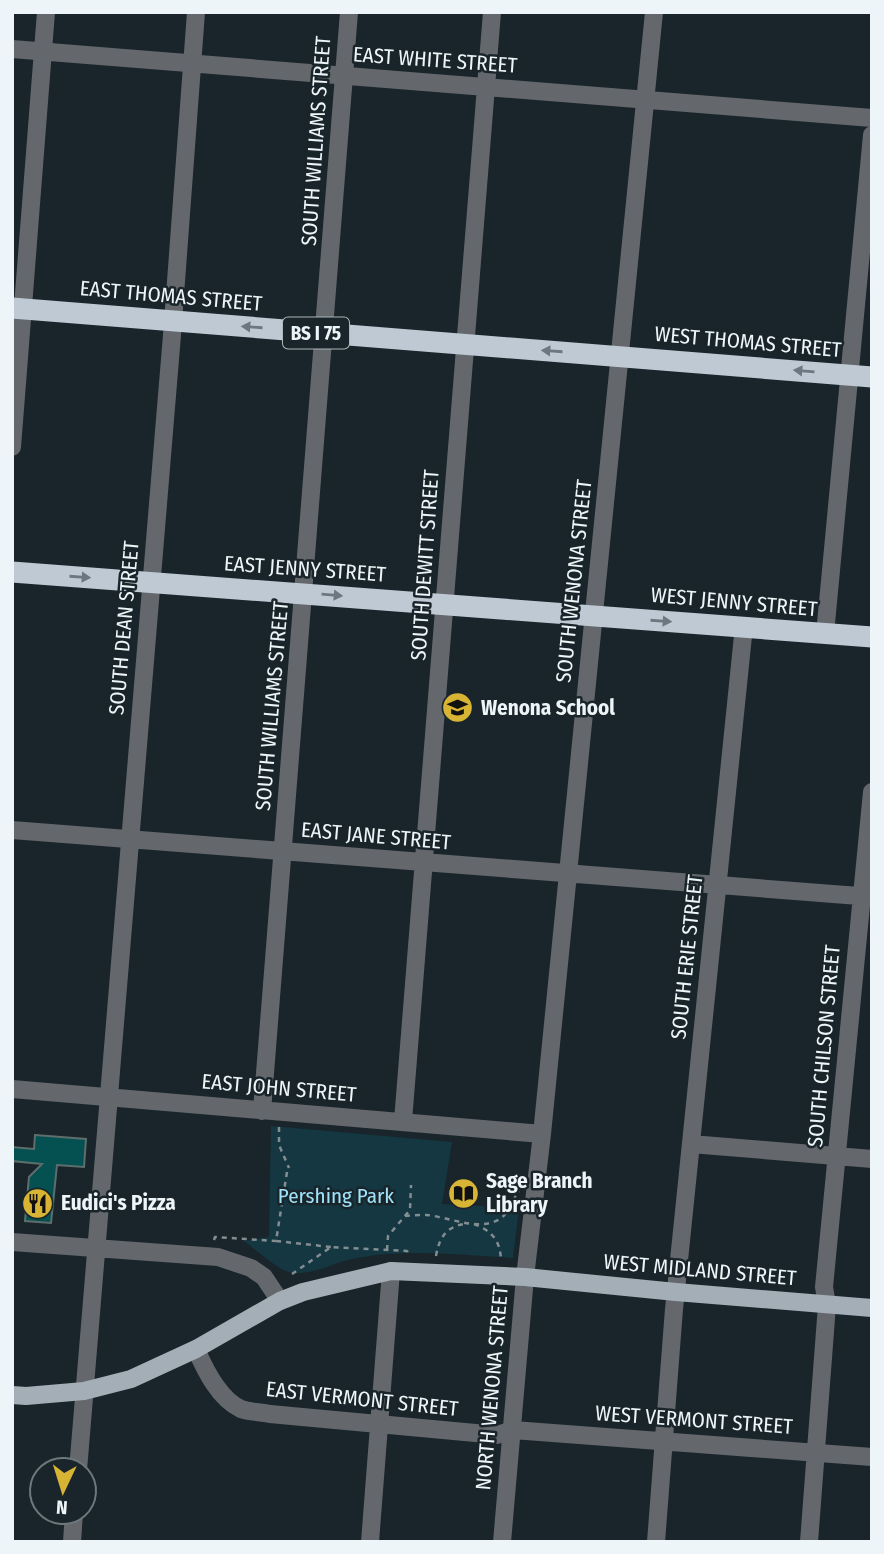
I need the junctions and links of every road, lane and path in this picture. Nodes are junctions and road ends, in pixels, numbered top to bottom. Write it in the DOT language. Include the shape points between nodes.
graph roads {
  1 [pos="46,12"];
  2 [pos="195,12"];
  3 [pos="349,12"];
  4 [pos="492,12"];
  5 [pos="654,12"];
  6 [pos="12,49"];
  7 [pos="43,52"];
  8 [pos="192,63"];
  9 [pos="344,76"];
  10 [pos="486,86"];
  11 [pos="646,100"];
  12 [pos="872,118"];
  13 [pos="872,135"];
  14 [pos="18,308"];
  15 [pos="173,321"];
  16 [pos="324,334"];
  17 [pos="465,345"];
  18 [pos="620,356"];
  19 [pos="848,375"];
  20 [pos="872,377"];
  21 [pos="12,447"];
  22 [pos="12,572"];
  23 [pos="151,582"];
  24 [pos="304,593"];
  25 [pos="445,605"];
  26 [pos="593,616"];
  27 [pos="744,626"];
  28 [pos="825,634"];
  29 [pos="872,637"];
  30 [pos="872,792"];
  31 [pos="12,830"];
  32 [pos="129,839"];
  33 [pos="283,851"];
  34 [pos="424,863"];
  35 [pos="568,873"];
  36 [pos="717,885"];
  37 [pos="867,897"];
  38 [pos="12,1089"];
  39 [pos="108,1097"];
  40 [pos="262,1111"];
  41 [pos="403,1121"];
  42 [pos="279,1128"];
  43 [pos="542,1133"];
  44 [pos="691,1144"];
  45 [pos="837,1156"];
  46 [pos="872,1158"];
  47 [pos="411,1185"];
  48 [pos="519,1191"];
  49 [pos="405,1216"];
  50 [pos="470,1223"];
  51 [pos="530,1238"];
  52 [pos="214,1240"];
  53 [pos="276,1241"];
  54 [pos="12,1242"];
  55 [pos="331,1247"];
  56 [pos="97,1248"];
  57 [pos="370,1249"];
  58 [pos="387,1250"];
  59 [pos="409,1255"];
  60 [pos="436,1256"];
  61 [pos="371,1260"];
  62 [pos="501,1260"];
  63 [pos="391,1271"];
  64 [pos="292,1274"];
  65 [pos="525,1277"];
  66 [pos="676,1292"];
  67 [pos="280,1301"];
  68 [pos="827,1305"];
  69 [pos="872,1308"];
  70 [pos="196,1349"];
  71 [pos="84,1391"];
  72 [pos="12,1395"];
  73 [pos="380,1425"];
  74 [pos="513,1430"];
  75 [pos="664,1440"];
  76 [pos="817,1452"];
  77 [pos="79,1456"];
  78 [pos="872,1457"];
  79 [pos="370,1542"];
  80 [pos="502,1542"];
  81 [pos="656,1542"];
  82 [pos="809,1542"];
  1 -- 7 [label="street"];
  2 -- 8 [label="street, SOUTH DEAN STREET"];
  3 -- 9 [label="street, SOUTH WILLIAMS STREET"];
  4 -- 10 [label="street, SOUTH DEWITT STREET"];
  5 -- 11 [label="street, SOUTH WENONA STREET"];
  6 -- 7 [label="street, EAST WHITE STREET"];
  7 -- 8 [label="street, EAST WHITE STREET"];
  7 -- 14 [label="street"];
  8 -- 9 [label="street, EAST WHITE STREET"];
  8 -- 15 [label="street, SOUTH DEAN STREET"];
  9 -- 10 [label="street, EAST WHITE STREET"];
  9 -- 16 [label="street, SOUTH WILLIAMS STREET"];
  10 -- 11 [label="street, EAST WHITE STREET"];
  10 -- 17 [label="street, SOUTH DEWITT STREET"];
  11 -- 12 [label="street, EAST WHITE STREET"];
  11 -- 18 [label="street, SOUTH WENONA STREET"];
  13 -- 19 [label="street"];
  14 -- 15 [label="highway, EAST THOMAS STREET / BS I 75"];
  14 -- 21 [label="street"];
  16 -- 15 [label="highway, EAST THOMAS STREET / BS I 75, one-way"];
  15 -- 23 [label="street, SOUTH DEAN STREET"];
  16 -- 17 [label="highway, EAST THOMAS STREET / BS I 75"];
  16 -- 24 [label="street, SOUTH WILLIAMS STREET"];
  18 -- 17 [label="highway, EAST THOMAS STREET / BS I 75, one-way"];
  17 -- 25 [label="street, SOUTH DEWITT STREET"];
  19 -- 18 [label="highway, WEST THOMAS STREET / BS I 75, one-way"];
  18 -- 26 [label="street, SOUTH WENONA STREET"];
  19 -- 20 [label="highway, WEST THOMAS STREET / BS I 75"];
  19 -- 28 [label="street"];
  22 -- 23 [label="highway, EAST JENNY STREET, one-way"];
  23 -- 24 [label="highway, EAST JENNY STREET"];
  23 -- 32 [label="street, SOUTH DEAN STREET"];
  24 -- 25 [label="highway, EAST JENNY STREET, one-way"];
  24 -- 33 [label="street, SOUTH WILLIAMS STREET"];
  25 -- 26 [label="highway, EAST JENNY STREET"];
  25 -- 34 [label="street, SOUTH DEWITT STREET"];
  26 -- 27 [label="highway, WEST JENNY STREET, one-way"];
  26 -- 35 [label="street, SOUTH WENONA STREET"];
  27 -- 28 [label="highway, WEST JENNY STREET"];
  27 -- 36 [label="street, SOUTH ERIE STREET"];
  28 -- 29 [label="highway, WEST JENNY STREET"];
  30 -- 37 [label="street, SOUTH CHILSON STREET"];
  31 -- 32 [label="street, EAST JANE STREET"];
  32 -- 33 [label="street, EAST JANE STREET"];
  32 -- 39 [label="street, SOUTH DEAN STREET"];
  33 -- 34 [label="street, EAST JANE STREET"];
  33 -- 40 [label="street, SOUTH WILLIAMS STREET"];
  34 -- 35 [label="street, EAST JANE STREET"];
  34 -- 41 [label="street, SOUTH DEWITT STREET"];
  35 -- 36 [label="street, EAST JANE STREET"];
  35 -- 43 [label="street, SOUTH WENONA STREET"];
  36 -- 37 [label="street, EAST JANE STREET"];
  36 -- 44 [label="street, SOUTH ERIE STREET"];
  37 -- 45 [label="street, SOUTH CHILSON STREET"];
  38 -- 39 [label="street, EAST JOHN STREET"];
  39 -- 40 [label="street, EAST JOHN STREET"];
  39 -- 56 [label="street, SOUTH DEAN STREET"];
  40 -- 41 [label="street, EAST JOHN STREET"];
  41 -- 43 [label="street, EAST JOHN STREET"];
  42 -- 53 [label="path" via="279,1145 288,1170"];
  43 -- 51 [label="street, SOUTH WENONA STREET"];
  44 -- 45 [label="street"];
  44 -- 66 [label="street, SOUTH ERIE STREET"];
  45 -- 46 [label="street"];
  45 -- 68 [label="street, SOUTH CHILSON STREET" via="824,1287"];
  47 -- 49 [label="path" via="410,1210"];
  48 -- 50 [label="path" via="499,1219"];
  49 -- 50 [label="path"];
  49 -- 58 [label="path" via="388,1236"];
  50 -- 60 [label="path" via="447,1230"];
  50 -- 62 [label="path" via="496,1238"];
  51 -- 65 [label="street, NORTH WENONA STREET"];
  52 -- 53 [label="path"];
  53 -- 55 [label="path"];
  54 -- 56 [label="street"];
  55 -- 57 [label="path"];
  55 -- 64 [label="path"];
  56 -- 67 [label="street" via="236,1261 264,1277"];
  56 -- 71 [label="street, SOUTH DEAN STREET"];
  57 -- 58 [label="path"];
  57 -- 61 [label="path"];
  58 -- 59 [label="path"];
  63 -- 65 [label="main road, WEST MIDLAND STREET"];
  63 -- 67 [label="main road, WEST MIDLAND STREET" via="321,1286"];
  63 -- 73 [label="street"];
  65 -- 66 [label="main road, WEST MIDLAND STREET"];
  65 -- 74 [label="street, NORTH WENONA STREET"];
  66 -- 68 [label="main road, WEST MIDLAND STREET"];
  66 -- 75 [label="street, SOUTH ERIE STREET"];
  67 -- 70 [label="main road, WEST MIDLAND STREET"];
  68 -- 69 [label="main road, WEST MIDLAND STREET"];
  68 -- 76 [label="street, SOUTH CHILSON STREET"];
  70 -- 71 [label="main road, WEST MIDLAND STREET" via="131,1379"];
  70 -- 73 [label="street, EAST VERMONT STREET" via="208,1377 241,1409"];
  71 -- 72 [label="main road"];
  71 -- 77 [label="street, SOUTH DEAN STREET"];
  73 -- 74 [label="street, EAST VERMONT STREET" via="497,1434"];
  73 -- 79 [label="street"];
  74 -- 75 [label="street, WEST VERMONT STREET"];
  74 -- 80 [label="street, NORTH WENONA STREET"];
  75 -- 76 [label="street, WEST VERMONT STREET"];
  75 -- 81 [label="street, SOUTH ERIE STREET"];
  76 -- 78 [label="street, WEST VERMONT STREET"];
  76 -- 82 [label="street, SOUTH CHILSON STREET"];
}
